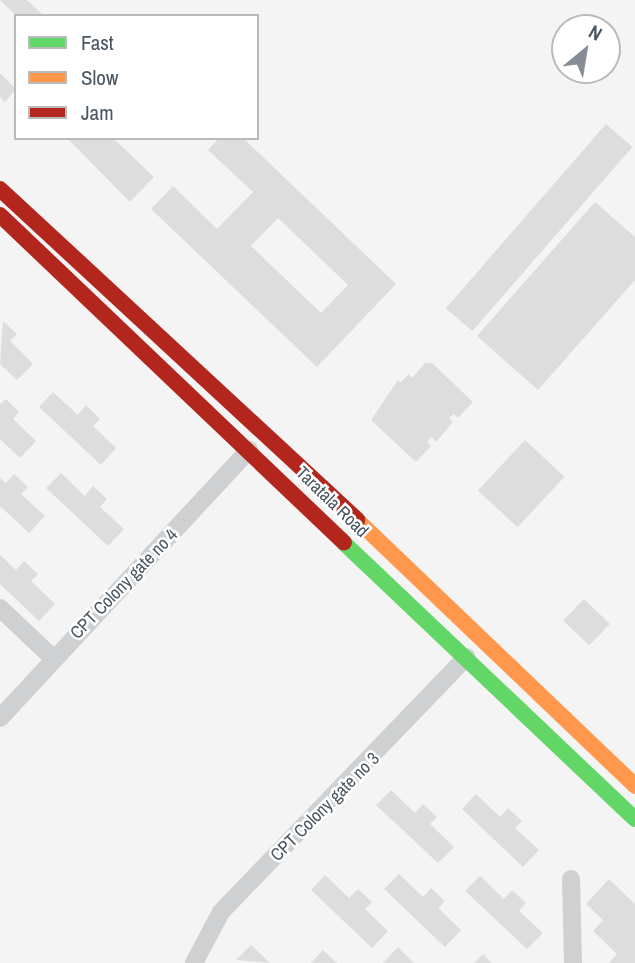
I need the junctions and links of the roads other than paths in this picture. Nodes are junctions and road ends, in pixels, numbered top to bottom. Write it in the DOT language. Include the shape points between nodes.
graph roads {
  1 [pos="0,189"];
  2 [pos="0,215"];
  3 [pos="248,450"];
  4 [pos="0,608"];
  5 [pos="466,657"];
  6 [pos="54,659"];
  7 [pos="0,718"];
  8 [pos="635,786"];
  9 [pos="635,819"];
  10 [pos="570,879"];
  11 [pos="194,963"];
  12 [pos="573,963"];
  1 -- 8 [label="main road" via="250,418"];
  2 -- 3 [label="main road, Taratala Road"];
  3 -- 5 [label="main road, Taratala Road"];
  3 -- 6 [label="street, CPT Colony gate no 4"];
  4 -- 6 [label="street"];
  5 -- 9 [label="main road, Taratala Road"];
  5 -- 11 [label="street, CPT Colony gate no 3" via="221,912"];
  6 -- 7 [label="street, CPT Colony gate no 4"];
  10 -- 12 [label="street"];
}
